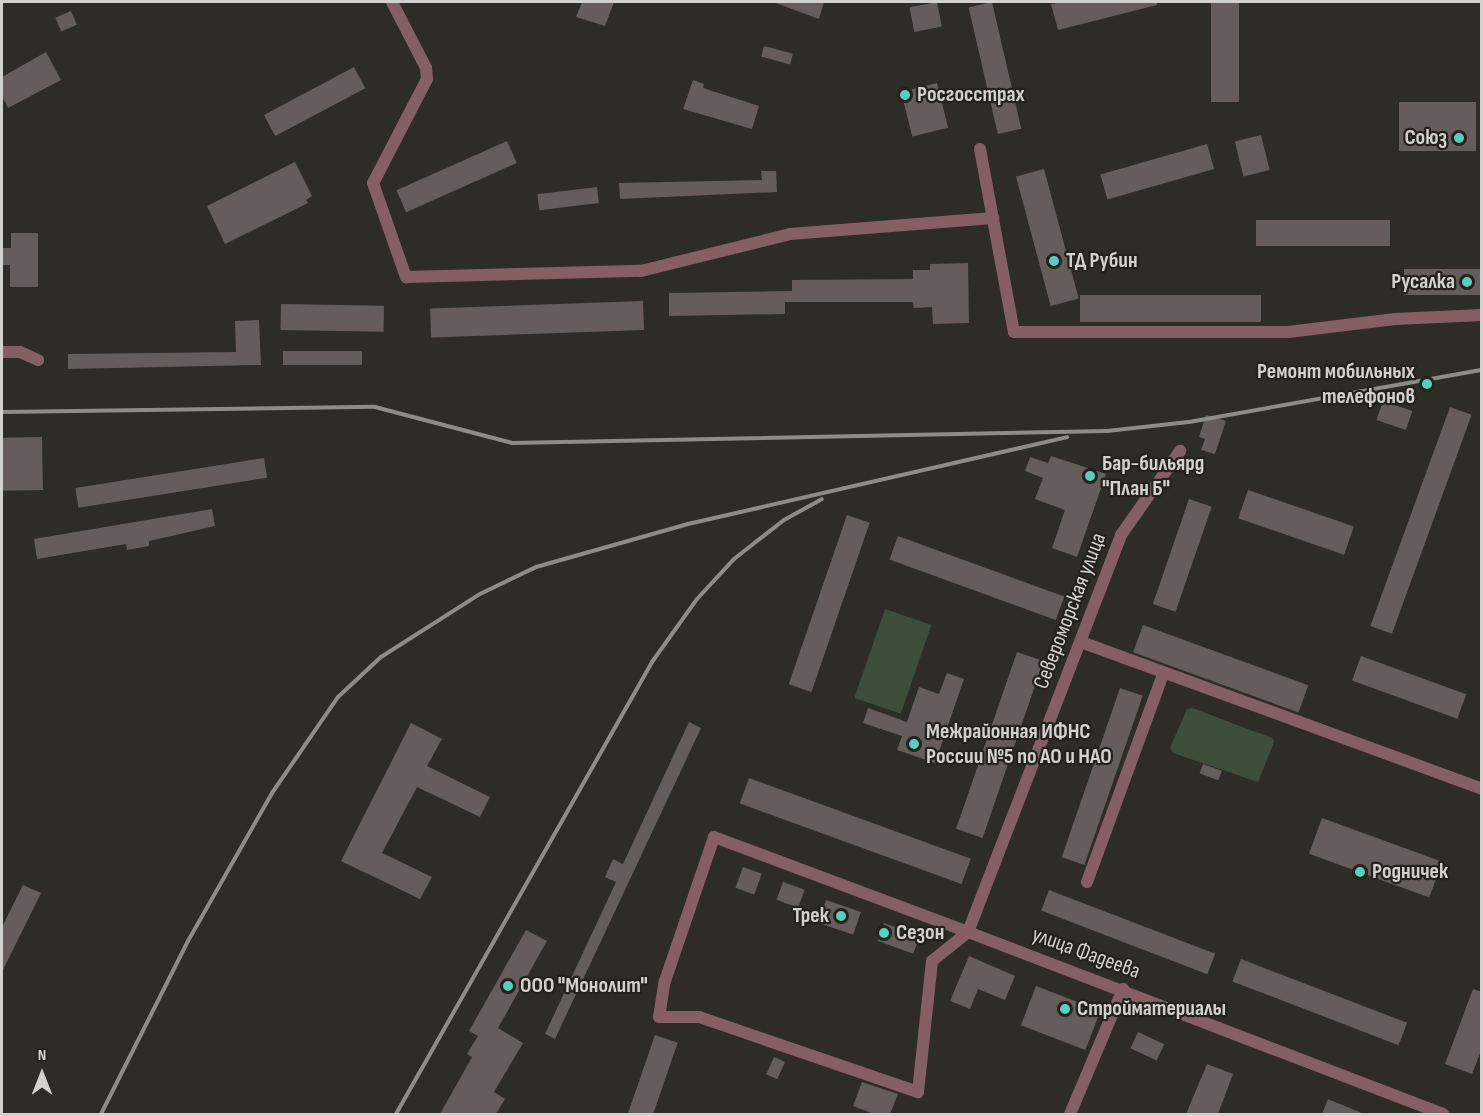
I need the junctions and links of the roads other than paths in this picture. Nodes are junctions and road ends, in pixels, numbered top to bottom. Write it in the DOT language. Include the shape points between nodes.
graph roads {
  1 [pos="392,2"];
  2 [pos="980,149"];
  3 [pos="993,218"];
  4 [pos="1482,315"];
  5 [pos="2,352"];
  6 [pos="38,360"];
  7 [pos="1180,452"];
  8 [pos="1081,642"];
  9 [pos="1163,674"];
  10 [pos="1482,789"];
  11 [pos="1087,882"];
  12 [pos="968,932"];
  13 [pos="1124,989"];
  14 [pos="1070,1114"];
  15 [pos="1443,1114"];
  1 -- 3 [label="street" via="426,68 427,79 374,183 406,278 641,271 790,234"];
  2 -- 3 [label="street"];
  3 -- 4 [label="street" via="1014,332 1288,332 1395,319"];
  5 -- 6 [label="street" via="20,352"];
  7 -- 8 [label="street, Североморская улица" via="1121,535"];
  8 -- 9 [label="street"];
  8 -- 12 [label="street, Североморская улица"];
  9 -- 10 [label="street"];
  9 -- 11 [label="street"];
  12 -- 12 [label="street, улица Фадеева" via="714,837 665,981 659,1017 699,1017 918,1092 932,961"];
  12 -- 13 [label="street, улица Фадеева"];
  13 -- 14 [label="street"];
  13 -- 15 [label="street, улица Фадеева"];
}
